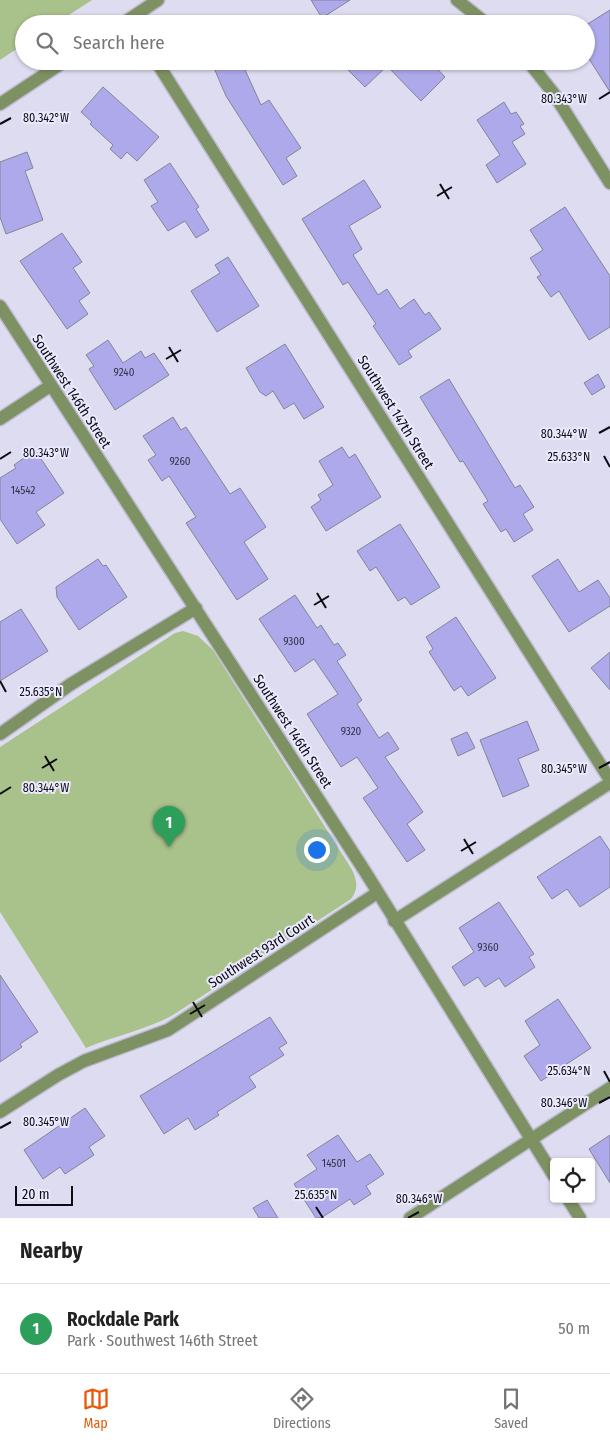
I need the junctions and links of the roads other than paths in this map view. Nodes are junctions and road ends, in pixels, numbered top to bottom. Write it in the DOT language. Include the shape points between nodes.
graph roads {
  1 [pos="158,0"];
  2 [pos="457,0"];
  3 [pos="138,15"];
  4 [pos="475,15"];
  5 [pos="51,70"];
  6 [pos="162,70"];
  7 [pos="535,70"];
  8 [pos="0,104"];
  9 [pos="610,184"];
  10 [pos="0,306"];
  11 [pos="50,386"];
  12 [pos="0,419"];
  13 [pos="196,608"];
  14 [pos="0,734"];
  15 [pos="610,781"];
  16 [pos="378,893"];
  17 [pos="394,921"];
  18 [pos="610,1088"];
  19 [pos="0,1112"];
  20 [pos="530,1139"];
  21 [pos="550,1170"];
  22 [pos="571,1203"];
  23 [pos="410,1218"];
  24 [pos="580,1218"];
  1 -- 3 [label="street"];
  2 -- 4 [label="street"];
  5 -- 8 [label="street"];
  6 -- 15 [label="street, Southwest 147th Street"];
  7 -- 9 [label="street" via="559,102"];
  10 -- 11 [label="street, Southwest 146th Street"];
  11 -- 12 [label="street"];
  11 -- 13 [label="street, Southwest 146th Street"];
  13 -- 14 [label="street" via="71,684"];
  13 -- 16 [label="street, Southwest 146th Street"];
  15 -- 17 [label="street"];
  16 -- 17 [label="street, Southwest 146th Street"];
  16 -- 19 [label="street, Southwest 93rd Court" via="168,1030 84,1061"];
  17 -- 20 [label="street, Southwest 146th Street"];
  18 -- 20 [label="street"];
  20 -- 21 [label="street, Southwest 146th Street"];
  20 -- 23 [label="street"];
  22 -- 24 [label="street"];
}
